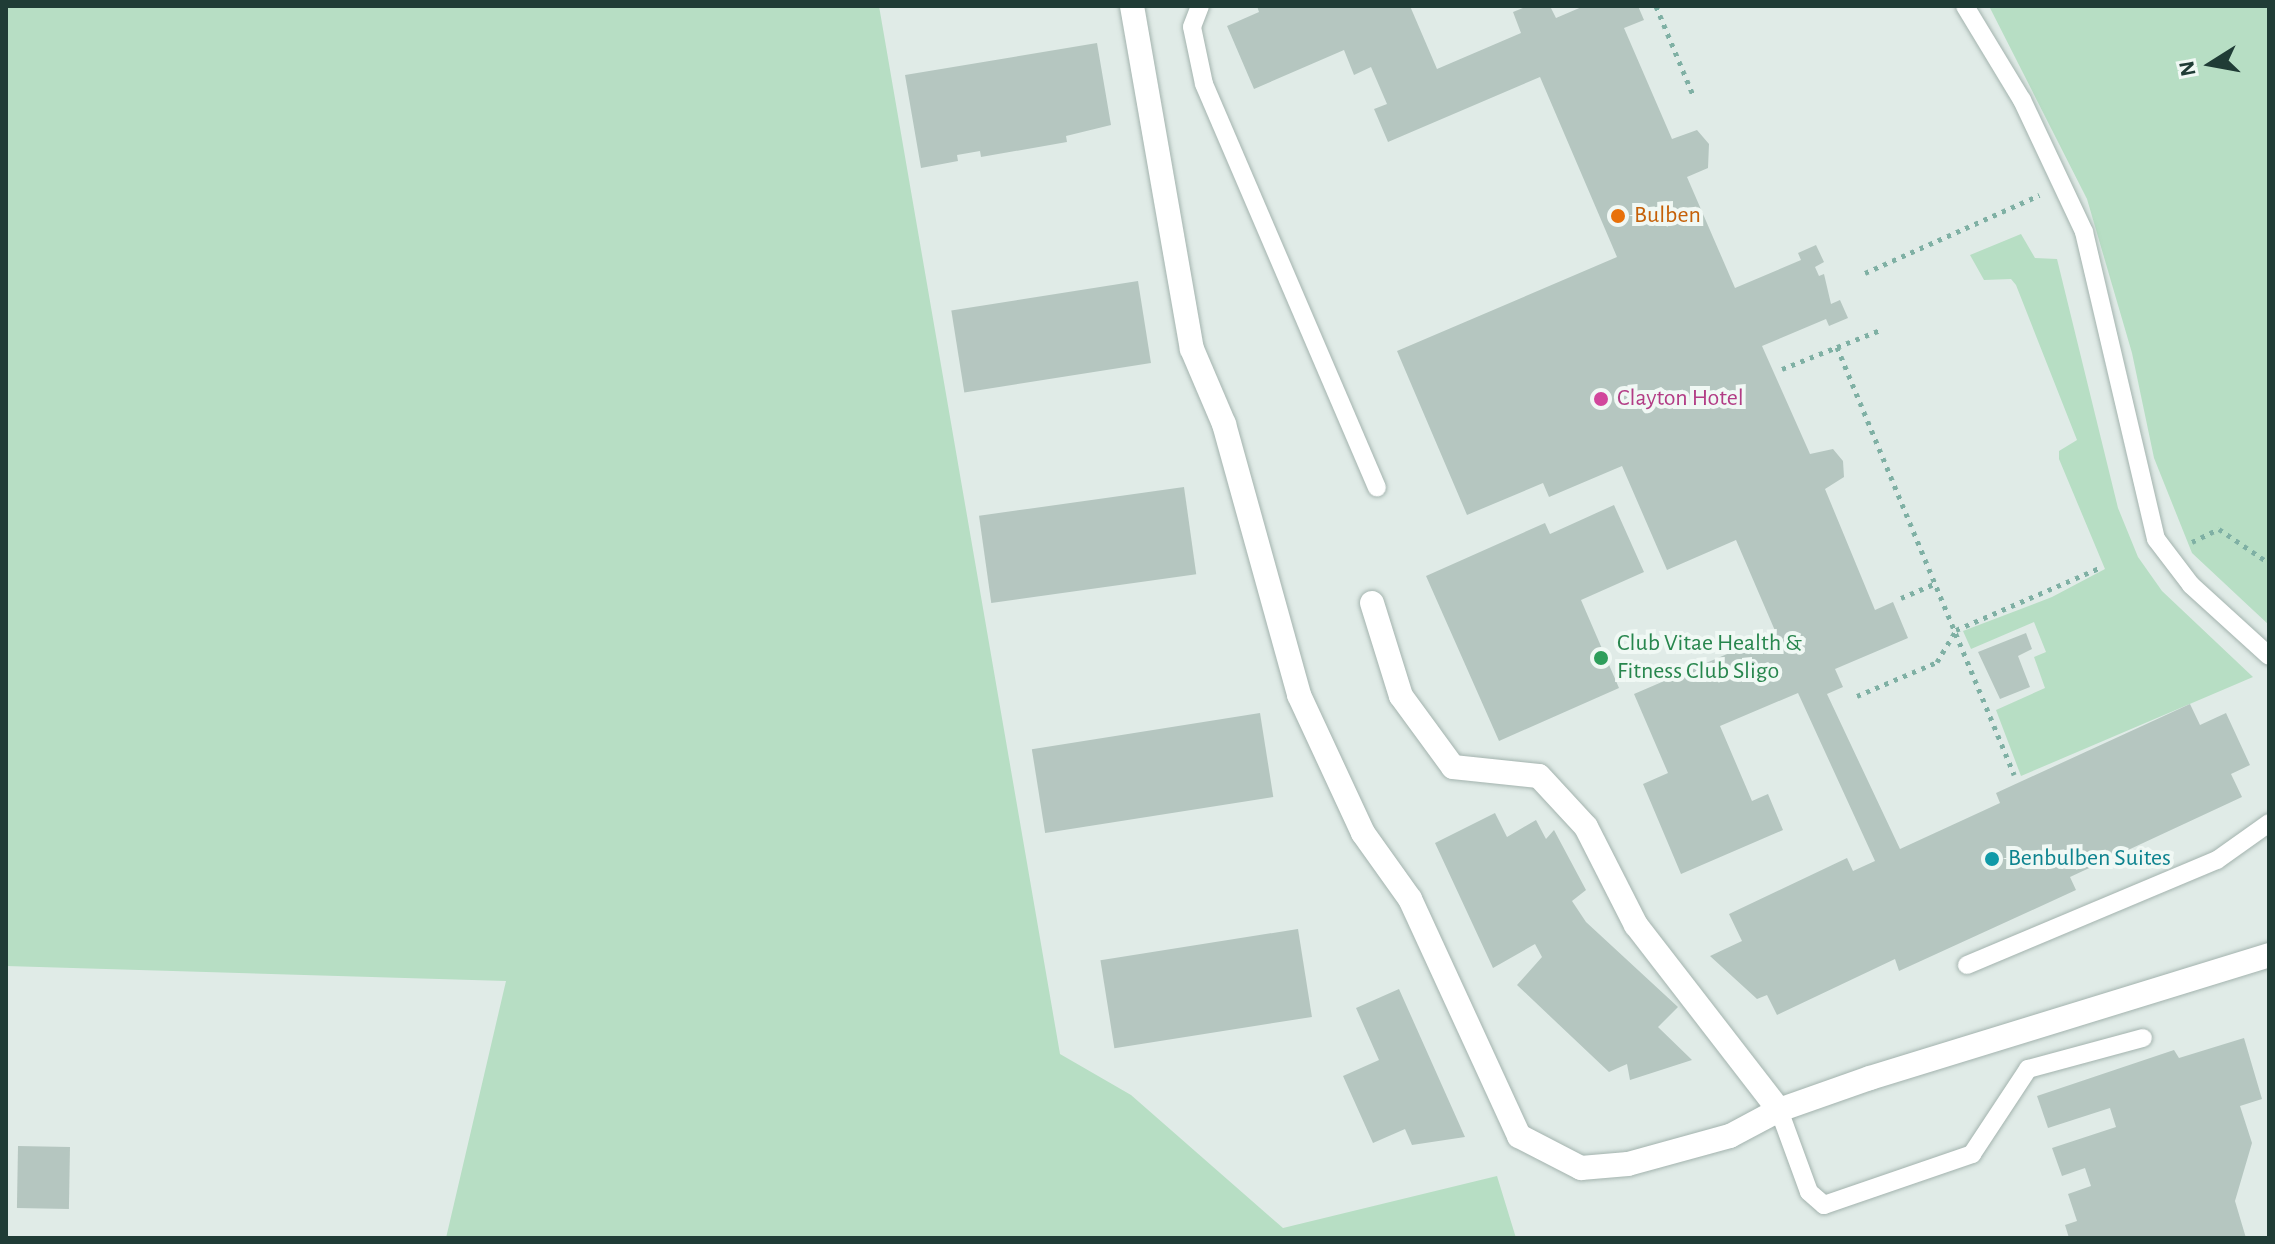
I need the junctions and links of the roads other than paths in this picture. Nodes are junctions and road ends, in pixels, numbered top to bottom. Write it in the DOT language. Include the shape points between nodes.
graph roads {
  1 [pos="1132,6"];
  2 [pos="1200,6"];
  3 [pos="1965,6"];
  4 [pos="1377,487"];
  5 [pos="1372,603"];
  6 [pos="2269,656"];
  7 [pos="2269,823"];
  8 [pos="2269,955"];
  9 [pos="1967,965"];
  10 [pos="2143,1038"];
  11 [pos="1779,1110"];
  1 -- 11 [label="street" via="1192,349 1224,424 1299,695 1363,833 1410,899 1519,1136 1581,1168 1628,1164 1730,1136"];
  2 -- 4 [label="lane" via="1192,27 1204,84"];
  3 -- 6 [label="lane" via="2022,100 2084,232 2156,539 2191,585"];
  5 -- 11 [label="street" via="1401,696 1453,767 1539,776 1586,827 1636,925"];
  7 -- 9 [label="lane" via="2217,860"];
  8 -- 11 [label="street"];
  10 -- 11 [label="lane" via="2028,1069 1972,1154 1824,1205 1809,1192"];
}
